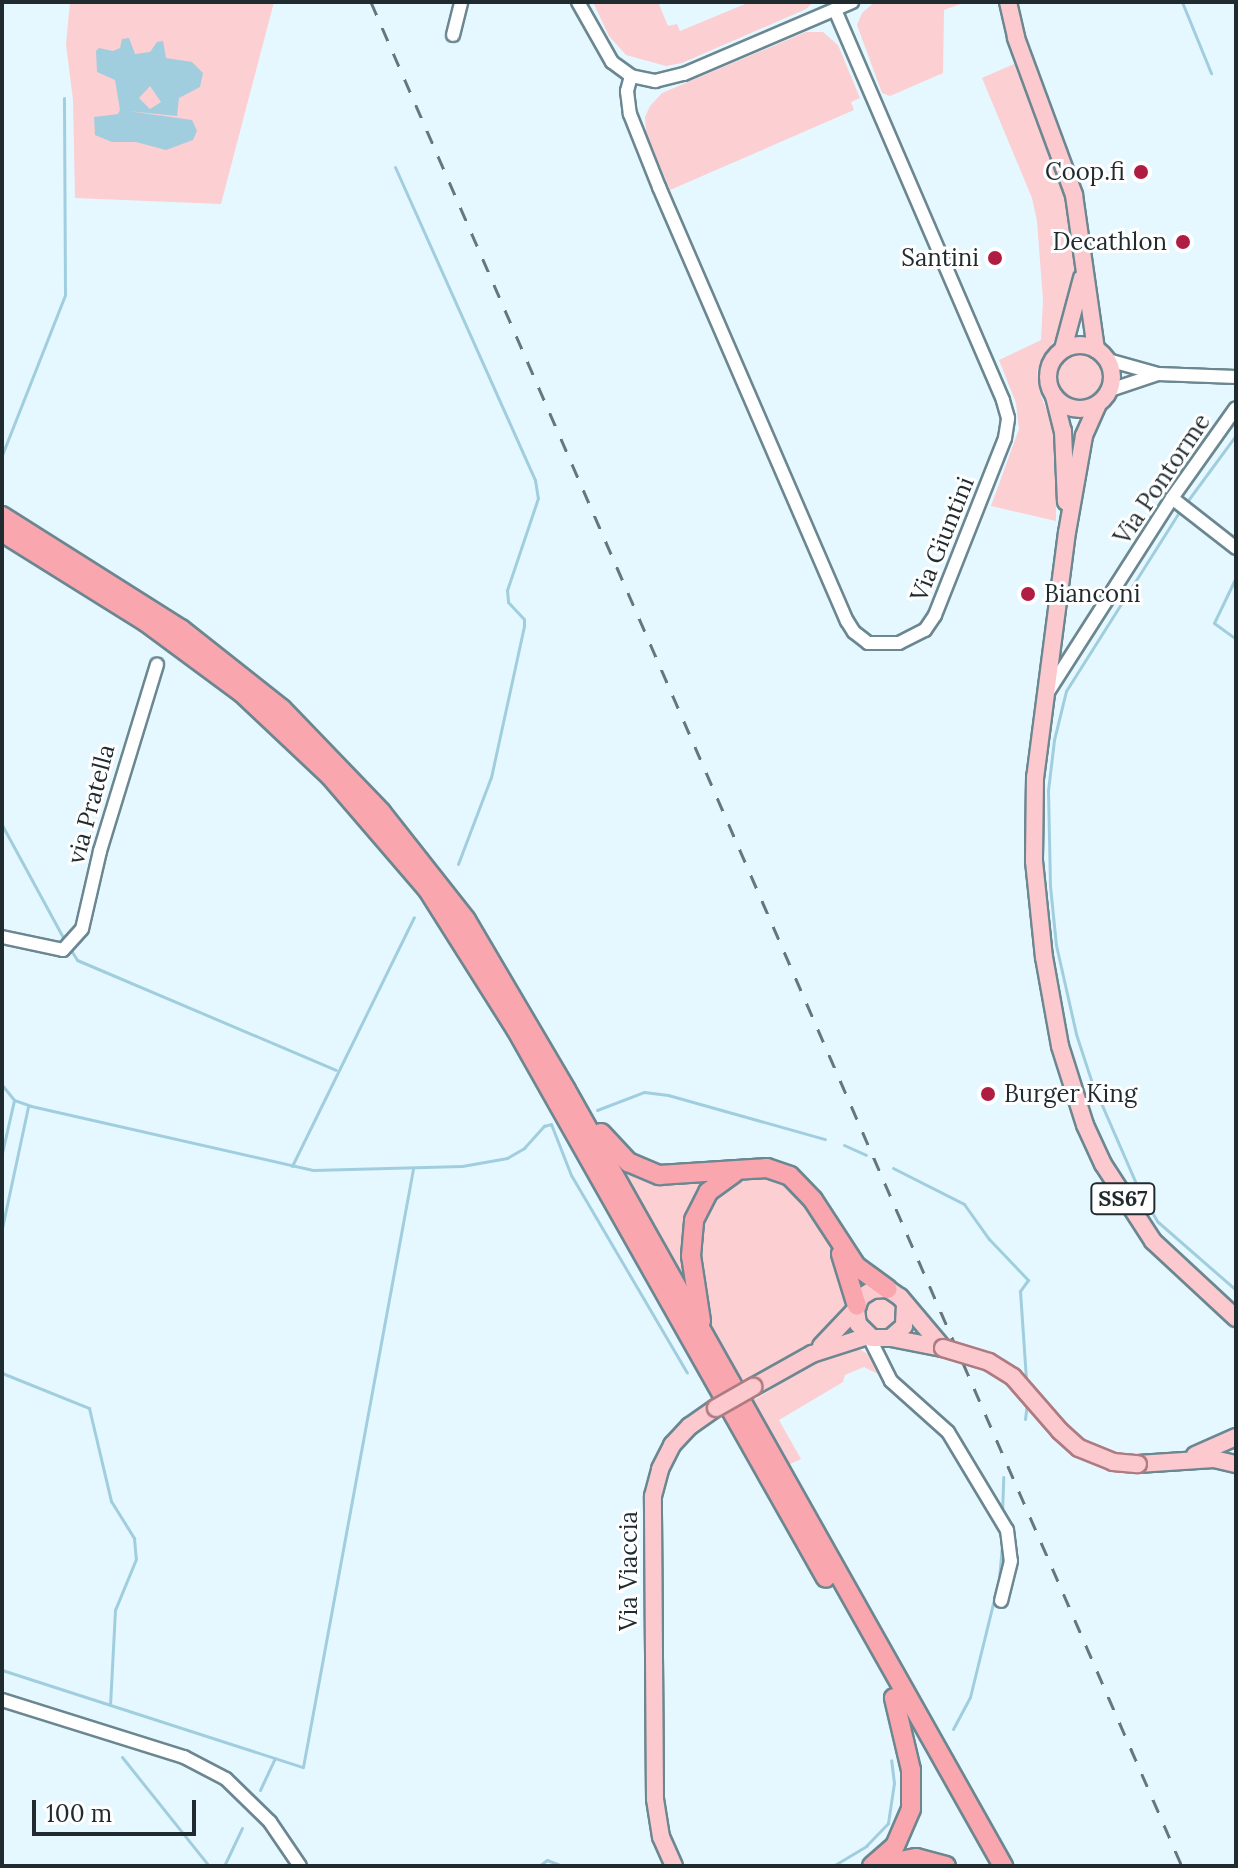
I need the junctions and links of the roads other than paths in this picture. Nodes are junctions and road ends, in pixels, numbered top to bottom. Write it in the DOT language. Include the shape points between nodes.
graph roads {
  1 [pos="461,2"];
  2 [pos="578,2"];
  3 [pos="852,2"];
  4 [pos="998,2"];
  5 [pos="1008,2"];
  6 [pos="835,10"];
  7 [pos="453,35"];
  8 [pos="1016,38"];
  9 [pos="631,76"];
  10 [pos="1084,268"];
  11 [pos="1063,349"];
  12 [pos="1102,355"];
  13 [pos="1158,374"];
  14 [pos="1236,377"];
  15 [pos="1110,390"];
  16 [pos="1054,396"];
  17 [pos="1098,404"];
  18 [pos="1236,408"];
  19 [pos="1180,504"];
  20 [pos="2,516"];
  21 [pos="2,532"];
  22 [pos="1067,532"];
  23 [pos="1236,548"];
  24 [pos="157,665"];
  25 [pos="1046,695"];
  26 [pos="2,937"];
  27 [pos="566,1090"];
  28 [pos="740,1170"];
  29 [pos="830,1229"];
  30 [pos="888,1289"];
  31 [pos="905,1305"];
  32 [pos="856,1307"];
  33 [pos="1236,1318"];
  34 [pos="704,1336"];
  35 [pos="868,1336"];
  36 [pos="891,1338"];
  37 [pos="943,1348"];
  38 [pos="812,1354"];
  39 [pos="883,1369"];
  40 [pos="1236,1437"];
  41 [pos="1178,1460"];
  42 [pos="1236,1464"];
  43 [pos="1001,1601"];
  44 [pos="894,1698"];
  45 [pos="2,1700"];
  46 [pos="300,1866"];
  47 [pos="674,1866"];
  48 [pos="875,1866"];
  49 [pos="946,1866"];
  50 [pos="989,1866"];
  51 [pos="1003,1866"];
  1 -- 7 [label="street"];
  2 -- 9 [label="street" via="607,56"];
  3 -- 6 [label="street"];
  4 -- 8 [label="main road"];
  5 -- 8 [label="main road"];
  6 -- 9 [label="street" via="669,79"];
  6 -- 9 [label="street, Via Giuntini" via="1008,418 1005,438 935,615 925,630 899,643 868,643 847,621 642,143 628,104"];
  8 -- 10 [label="main road" via="1074,195"];
  10 -- 11 [label="main road"];
  10 -- 12 [label="main road"];
  11 -- 12 [label="main road" via="1083,344"];
  11 -- 16 [label="main road" via="1048,376"];
  12 -- 13 [label="street"];
  12 -- 15 [label="main road" via="1112,372"];
  13 -- 14 [label="street"];
  13 -- 15 [label="street"];
  15 -- 17 [label="main road"];
  16 -- 17 [label="main road" via="1071,408"];
  16 -- 22 [label="main road" via="1063,431"];
  17 -- 22 [label="main road" via="1084,436"];
  18 -- 19 [label="street, Via Pontorme"];
  19 -- 23 [label="street"];
  19 -- 25 [label="street, Via Pontorme"];
  20 -- 27 [label="highway" via="208,648 282,709 351,777 466,920"];
  21 -- 44 [label="highway" via="219,674 330,776 428,890 516,1029"];
  22 -- 25 [label="main road"];
  24 -- 26 [label="street, via Pratella" via="76,941 63,950"];
  25 -- 33 [label="main road, SS67" via="1035,777 1034,861 1060,1046 1092,1142 1132,1213 1173,1263"];
  27 -- 28 [label="highway" via="612,1149 638,1168 670,1176"];
  27 -- 34 [label="highway"];
  28 -- 29 [label="highway" via="767,1168 790,1176 805,1189"];
  28 -- 34 [label="highway" via="712,1187 694,1220 692,1272"];
  29 -- 30 [label="highway" via="856,1266"];
  29 -- 32 [label="highway"];
  30 -- 31 [label="main road"];
  30 -- 32 [label="main road" via="869,1291"];
  31 -- 36 [label="main road" via="905,1323"];
  31 -- 37 [label="main road"];
  32 -- 35 [label="main road" via="858,1324"];
  32 -- 38 [label="main road"];
  34 -- 51 [label="highway"];
  35 -- 36 [label="main road"];
  35 -- 38 [label="main road"];
  35 -- 39 [label="street"];
  36 -- 37 [label="main road"];
  36 -- 39 [label="street"];
  37 -- 41 [label="main road, bridge" via="989,1362 1013,1377 1079,1448 1113,1462"];
  38 -- 47 [label="main road, Via Viaccia, bridge" via="690,1426 660,1469 653,1496 655,1799 661,1837"];
  39 -- 43 [label="street" via="948,1432 1007,1530 1011,1561"];
  40 -- 41 [label="main road"];
  41 -- 42 [label="main road"];
  44 -- 48 [label="highway" via="911,1770 911,1809 895,1846"];
  44 -- 50 [label="highway"];
  45 -- 46 [label="street" via="184,1757 226,1779 270,1822"];
  48 -- 49 [label="highway" via="916,1858"];
}
